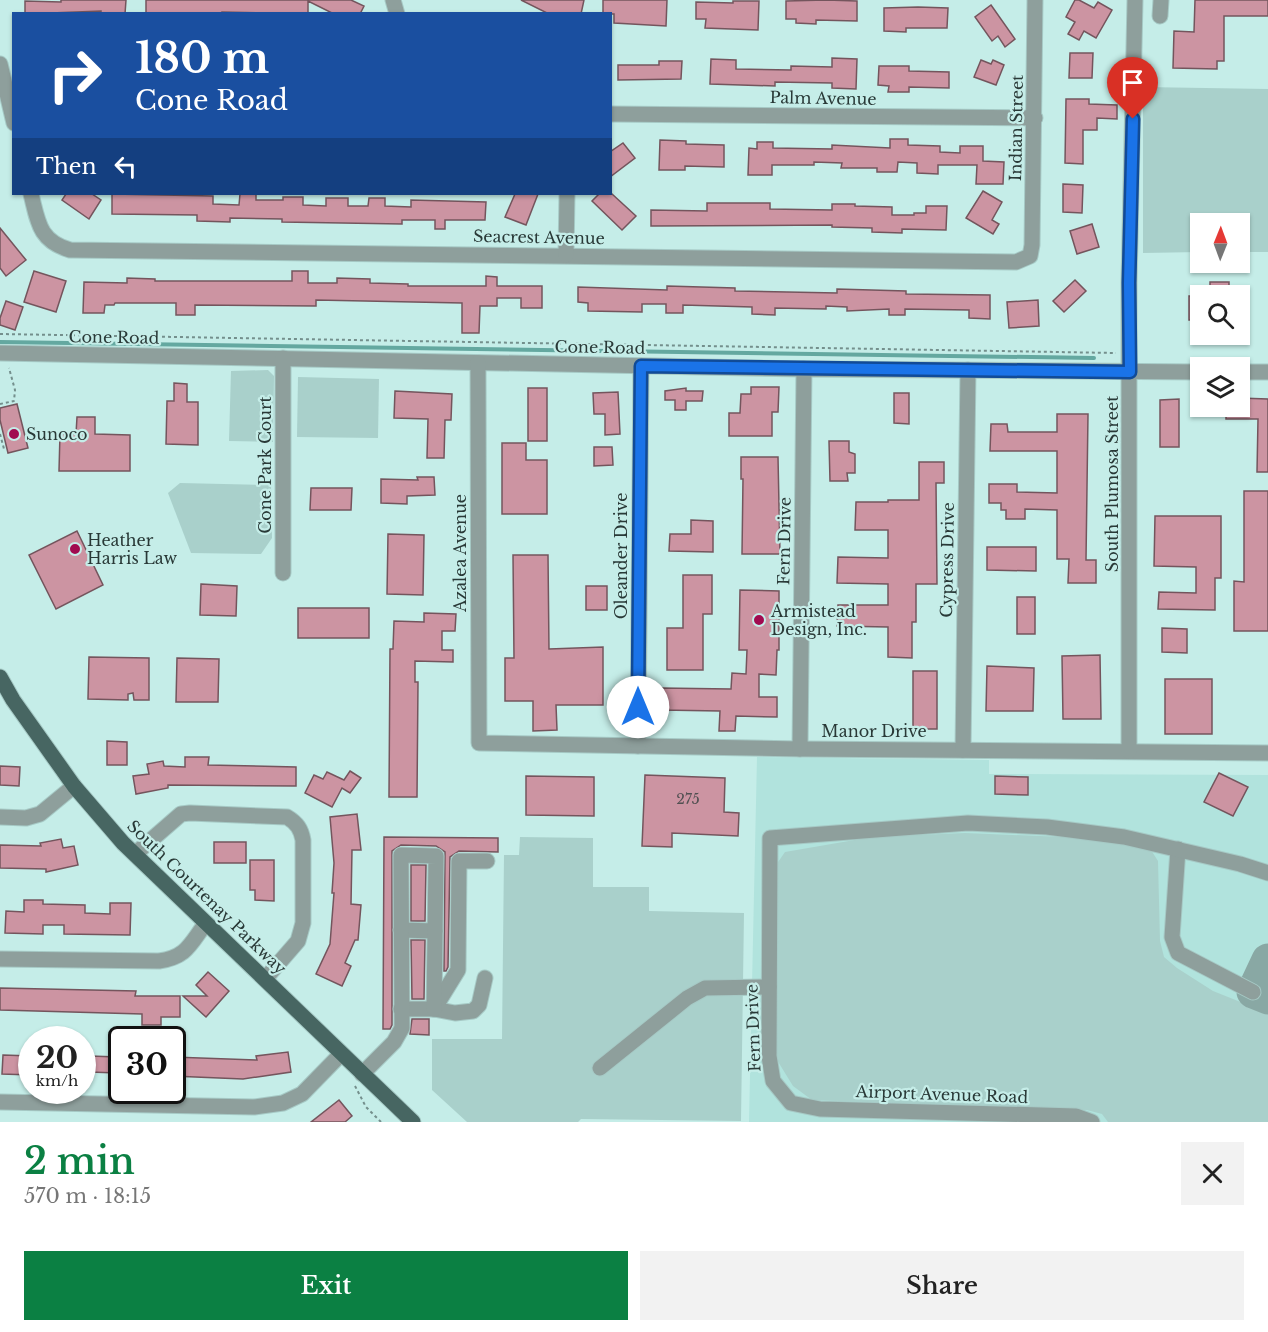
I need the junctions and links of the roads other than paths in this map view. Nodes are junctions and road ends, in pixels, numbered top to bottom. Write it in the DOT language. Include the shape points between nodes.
graph roads {
  1 [pos="1035,0"];
  2 [pos="1135,0"];
  3 [pos="1161,0"];
  4 [pos="1161,16"];
  5 [pos="0,64"];
  6 [pos="612,114"];
  7 [pos="12,115"];
  8 [pos="1035,118"];
  9 [pos="31,195"];
  10 [pos="567,195"];
  11 [pos="566,255"];
  12 [pos="1030,256"];
  13 [pos="0,353"];
  14 [pos="283,358"];
  15 [pos="478,363"];
  16 [pos="641,366"];
  17 [pos="804,369"];
  18 [pos="968,370"];
  19 [pos="1130,372"];
  20 [pos="1190,372"];
  21 [pos="1250,372"];
  22 [pos="1268,372"];
  23 [pos="283,573"];
  24 [pos="0,677"];
  25 [pos="479,742"];
  26 [pos="638,746"];
  27 [pos="800,749"];
  28 [pos="963,750"];
  29 [pos="1129,751"];
  30 [pos="1268,753"];
  31 [pos="74,786"];
  32 [pos="0,818"];
  33 [pos="1178,849"];
  34 [pos="135,854"];
  35 [pos="487,861"];
  36 [pos="1268,873"];
  37 [pos="206,923"];
  38 [pos="401,930"];
  39 [pos="435,931"];
  40 [pos="0,959"];
  41 [pos="485,978"];
  42 [pos="265,979"];
  43 [pos="769,987"];
  44 [pos="1253,992"];
  45 [pos="401,1009"];
  46 [pos="434,1009"];
  47 [pos="341,1054"];
  48 [pos="600,1068"];
  49 [pos="362,1074"];
  50 [pos="0,1102"];
  51 [pos="791,1102"];
  52 [pos="413,1122"];
  53 [pos="1092,1122"];
  1 -- 8 [label="street, Indian Street"];
  2 -- 19 [label="street, South Plumosa Street"];
  3 -- 4 [label="street"];
  5 -- 7 [label="street"];
  6 -- 8 [label="street, Palm Avenue"];
  8 -- 12 [label="street, Indian Street"];
  9 -- 11 [label="street, Seacrest Avenue" via="38,222 49,241 70,250"];
  10 -- 11 [label="street"];
  11 -- 12 [label="street, Seacrest Avenue" via="1016,262"];
  13 -- 14 [label="street, Cone Road"];
  14 -- 15 [label="street, Cone Road"];
  14 -- 23 [label="street, Cone Park Court"];
  15 -- 16 [label="street, Cone Road"];
  15 -- 25 [label="street, Azalea Avenue"];
  16 -- 17 [label="street, Cone Road"];
  16 -- 26 [label="street, Oleander Drive"];
  17 -- 18 [label="street, Cone Road"];
  17 -- 27 [label="street, Fern Drive"];
  18 -- 19 [label="street, Cone Road"];
  18 -- 28 [label="street, Cypress Drive"];
  19 -- 20 [label="street, Cone Road"];
  19 -- 29 [label="street, South Plumosa Street"];
  21 -- 22 [label="street"];
  24 -- 31 [label="main road, South Courtenay Parkway"];
  25 -- 26 [label="street, Manor Drive"];
  26 -- 27 [label="street, Manor Drive"];
  27 -- 28 [label="street, Manor Drive"];
  28 -- 29 [label="street, Manor Drive"];
  29 -- 30 [label="street, Manor Drive"];
  31 -- 32 [label="street" via="40,814"];
  31 -- 34 [label="main road, South Courtenay Parkway"];
  33 -- 36 [label="street"];
  33 -- 43 [label="street, Fern Drive" via="1047,827 968,823 770,838"];
  33 -- 44 [label="street" via="1172,937 1178,953"];
  34 -- 37 [label="main road, South Courtenay Parkway"];
  34 -- 42 [label="street" via="181,814 287,817 294,821 303,840 303,923 298,941"];
  35 -- 46 [label="street" via="459,861 458,970"];
  37 -- 40 [label="street" via="185,951 159,961"];
  37 -- 42 [label="main road, South Courtenay Parkway"];
  38 -- 39 [label="street"];
  38 -- 39 [label="street" via="401,855 436,856"];
  38 -- 45 [label="street"];
  39 -- 46 [label="street"];
  41 -- 46 [label="street" via="479,1005 473,1011"];
  42 -- 47 [label="main road, South Courtenay Parkway"];
  43 -- 48 [label="street" via="705,988"];
  43 -- 51 [label="street, Fern Drive" via="773,1081"];
  45 -- 46 [label="street"];
  45 -- 49 [label="street" via="402,1028 398,1036"];
  47 -- 49 [label="main road, South Courtenay Parkway"];
  47 -- 50 [label="street" via="302,1094 283,1103 254,1107"];
  49 -- 52 [label="main road, South Courtenay Parkway"];
  51 -- 53 [label="street, Airport Avenue Road" via="820,1109 1076,1116"];
}
